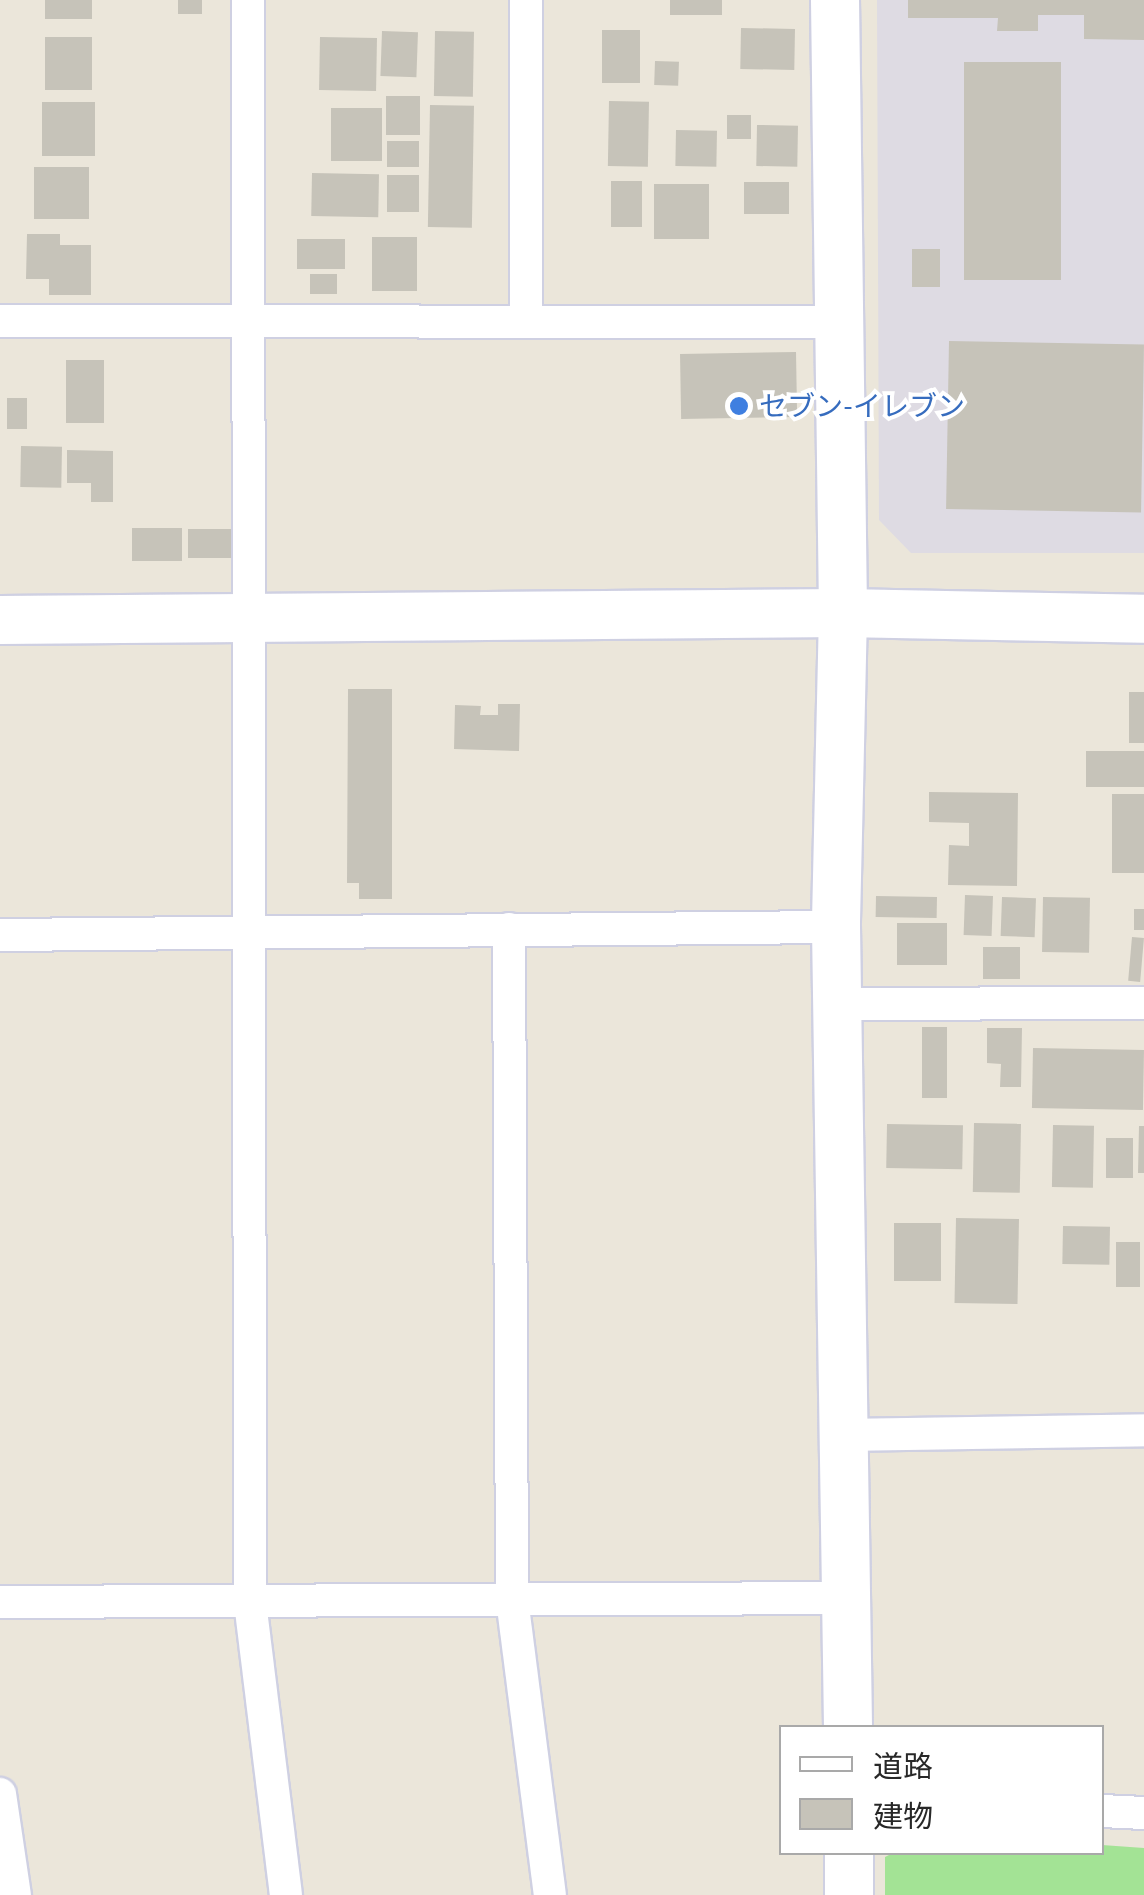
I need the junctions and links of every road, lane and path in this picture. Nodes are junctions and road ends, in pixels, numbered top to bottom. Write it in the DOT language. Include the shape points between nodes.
graph roads {
  1 [pos="248,0"];
  2 [pos="526,0"];
  3 [pos="835,0"];
  4 [pos="526,317"];
  5 [pos="0,321"];
  6 [pos="835,322"];
  7 [pos="249,323"];
  8 [pos="844,614"];
  9 [pos="1144,619"];
  10 [pos="0,620"];
  11 [pos="249,620"];
  12 [pos="836,927"];
  13 [pos="250,929"];
  14 [pos="509,929"];
  15 [pos="0,935"];
  16 [pos="1144,1002"];
  17 [pos="839,1004"];
  18 [pos="1144,1430"];
  19 [pos="842,1435"];
  20 [pos="846,1598"];
  21 [pos="512,1599"];
  22 [pos="0,1602"];
  23 [pos="250,1602"];
  24 [pos="848,1725"];
  25 [pos="0,1794"];
  26 [pos="1104,1811"];
  27 [pos="1144,1813"];
  28 [pos="849,1855"];
  29 [pos="15,1895"];
  30 [pos="286,1895"];
  31 [pos="550,1895"];
  32 [pos="849,1895"];
  1 -- 7 [label="street"];
  2 -- 4 [label="street"];
  3 -- 6 [label="street"];
  4 -- 6 [label="street"];
  4 -- 7 [label="street"];
  5 -- 7 [label="street"];
  6 -- 8 [label="street"];
  7 -- 11 [label="street"];
  8 -- 9 [label="street"];
  8 -- 11 [label="street"];
  8 -- 12 [label="street"];
  10 -- 11 [label="street"];
  11 -- 13 [label="street"];
  12 -- 14 [label="street"];
  12 -- 17 [label="street"];
  13 -- 14 [label="street"];
  13 -- 15 [label="street"];
  13 -- 23 [label="street"];
  14 -- 21 [label="street"];
  16 -- 17 [label="street"];
  17 -- 19 [label="street"];
  18 -- 19 [label="street"];
  19 -- 20 [label="street"];
  20 -- 21 [label="street"];
  20 -- 24 [label="street"];
  21 -- 23 [label="street"];
  21 -- 31 [label="street"];
  22 -- 23 [label="street"];
  23 -- 30 [label="street"];
  25 -- 29 [label="street"];
  26 -- 27 [label="street"];
  28 -- 32 [label="street"];
}
